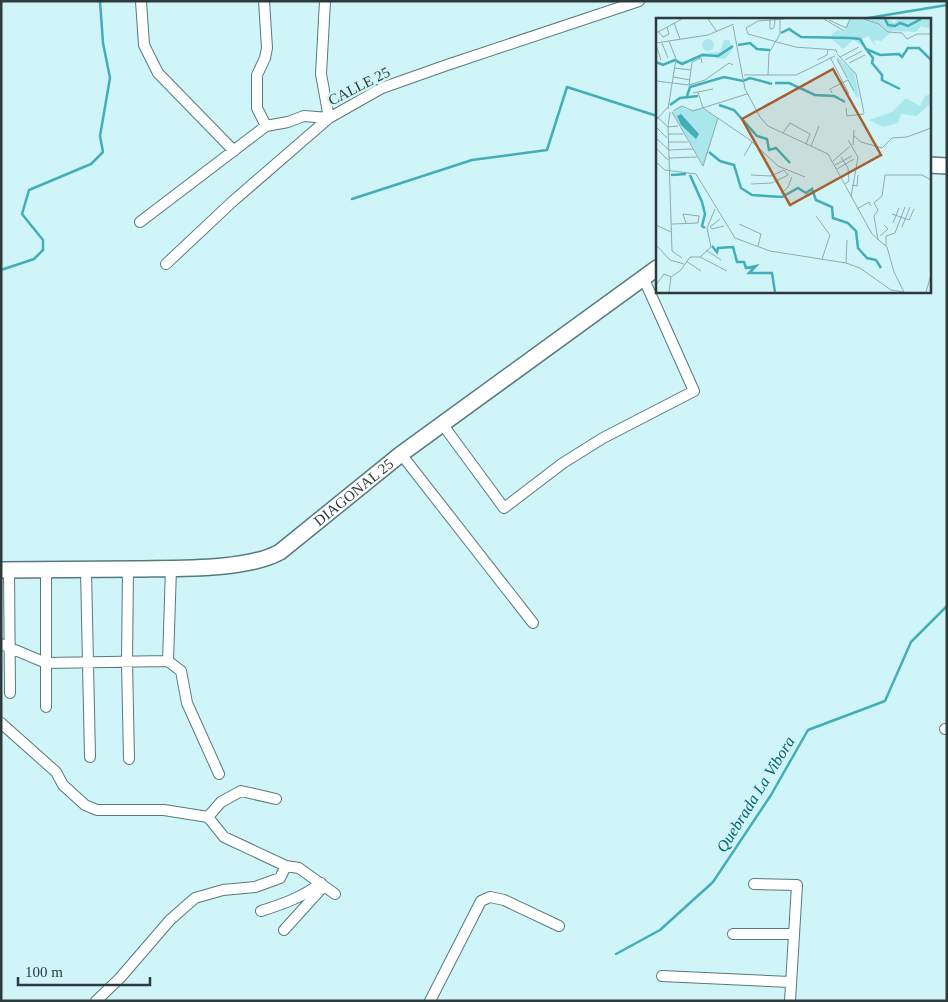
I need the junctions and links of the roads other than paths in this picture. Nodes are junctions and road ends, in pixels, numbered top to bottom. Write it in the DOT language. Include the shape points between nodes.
graph roads {
  1 [pos="141,1"];
  2 [pos="264,1"];
  3 [pos="325,1"];
  4 [pos="639,1"];
  5 [pos="329,118"];
  6 [pos="266,126"];
  7 [pos="234,151"];
  8 [pos="930,164"];
  9 [pos="947,166"];
  10 [pos="140,222"];
  11 [pos="166,264"];
  12 [pos="656,269"];
  13 [pos="643,277"];
  14 [pos="442,424"];
  15 [pos="401,454"];
  16 [pos="171,568"];
  17 [pos="128,569"];
  18 [pos="5,570"];
  19 [pos="46,570"];
  20 [pos="86,570"];
  21 [pos="534,623"];
  22 [pos="5,645"];
  23 [pos="88,662"];
  24 [pos="127,662"];
  25 [pos="168,662"];
  26 [pos="46,663"];
  27 [pos="10,694"];
  28 [pos="46,707"];
  29 [pos="1,723"];
  30 [pos="90,757"];
  31 [pos="129,759"];
  32 [pos="219,774"];
  33 [pos="276,800"];
  34 [pos="208,817"];
  35 [pos="286,866"];
  36 [pos="754,884"];
  37 [pos="323,885"];
  38 [pos="335,894"];
  39 [pos="261,911"];
  40 [pos="559,926"];
  41 [pos="284,930"];
  42 [pos="733,934"];
  43 [pos="794,934"];
  44 [pos="662,976"];
  45 [pos="790,982"];
  46 [pos="96,1001"];
  47 [pos="430,1001"];
  48 [pos="790,1001"];
  1 -- 7 [label="street" via="144,45 158,72"];
  2 -- 6 [label="street" via="267,48 257,75 257,108"];
  3 -- 5 [label="street" via="321,74"];
  4 -- 5 [label="street, CALLE 25" via="382,88"];
  5 -- 6 [label="street" via="304,116"];
  5 -- 11 [label="street, CALLE 25"];
  6 -- 7 [label="street"];
  7 -- 10 [label="street"];
  8 -- 9 [label="street"];
  12 -- 13 [label="street, DIAGONAL 25"];
  13 -- 14 [label="street, DIAGONAL 25"];
  13 -- 14 [label="street" via="694,391 603,438 563,463 504,508"];
  14 -- 15 [label="street, DIAGONAL 25"];
  15 -- 16 [label="street, DIAGONAL 25" via="269,558 226,565"];
  15 -- 21 [label="street"];
  16 -- 17 [label="street, DIAGONAL 25"];
  16 -- 25 [label="street"];
  17 -- 20 [label="street, DIAGONAL 25"];
  17 -- 24 [label="street"];
  18 -- 19 [label="street, DIAGONAL 25"];
  18 -- 22 [label="street"];
  19 -- 20 [label="street, DIAGONAL 25"];
  19 -- 26 [label="street"];
  20 -- 23 [label="street"];
  22 -- 26 [label="street"];
  22 -- 27 [label="street"];
  23 -- 24 [label="street"];
  23 -- 26 [label="street"];
  23 -- 30 [label="street"];
  24 -- 25 [label="street"];
  24 -- 31 [label="street"];
  25 -- 32 [label="street" via="181,671 187,702"];
  26 -- 28 [label="street"];
  29 -- 34 [label="street" via="56,772 75,796 97,810 164,810"];
  33 -- 34 [label="street" via="241,791 221,802"];
  34 -- 35 [label="street" via="224,837"];
  35 -- 37 [label="street" via="299,868"];
  35 -- 46 [label="street" via="280,878 255,887 223,890 195,898 170,920"];
  36 -- 43 [label="street" via="797,886"];
  37 -- 38 [label="street"];
  37 -- 39 [label="street" via="288,903"];
  37 -- 41 [label="street"];
  40 -- 47 [label="street" via="504,900 490,897 481,901"];
  42 -- 43 [label="street"];
  43 -- 45 [label="street"];
  44 -- 45 [label="street"];
  45 -- 48 [label="street"];
}
